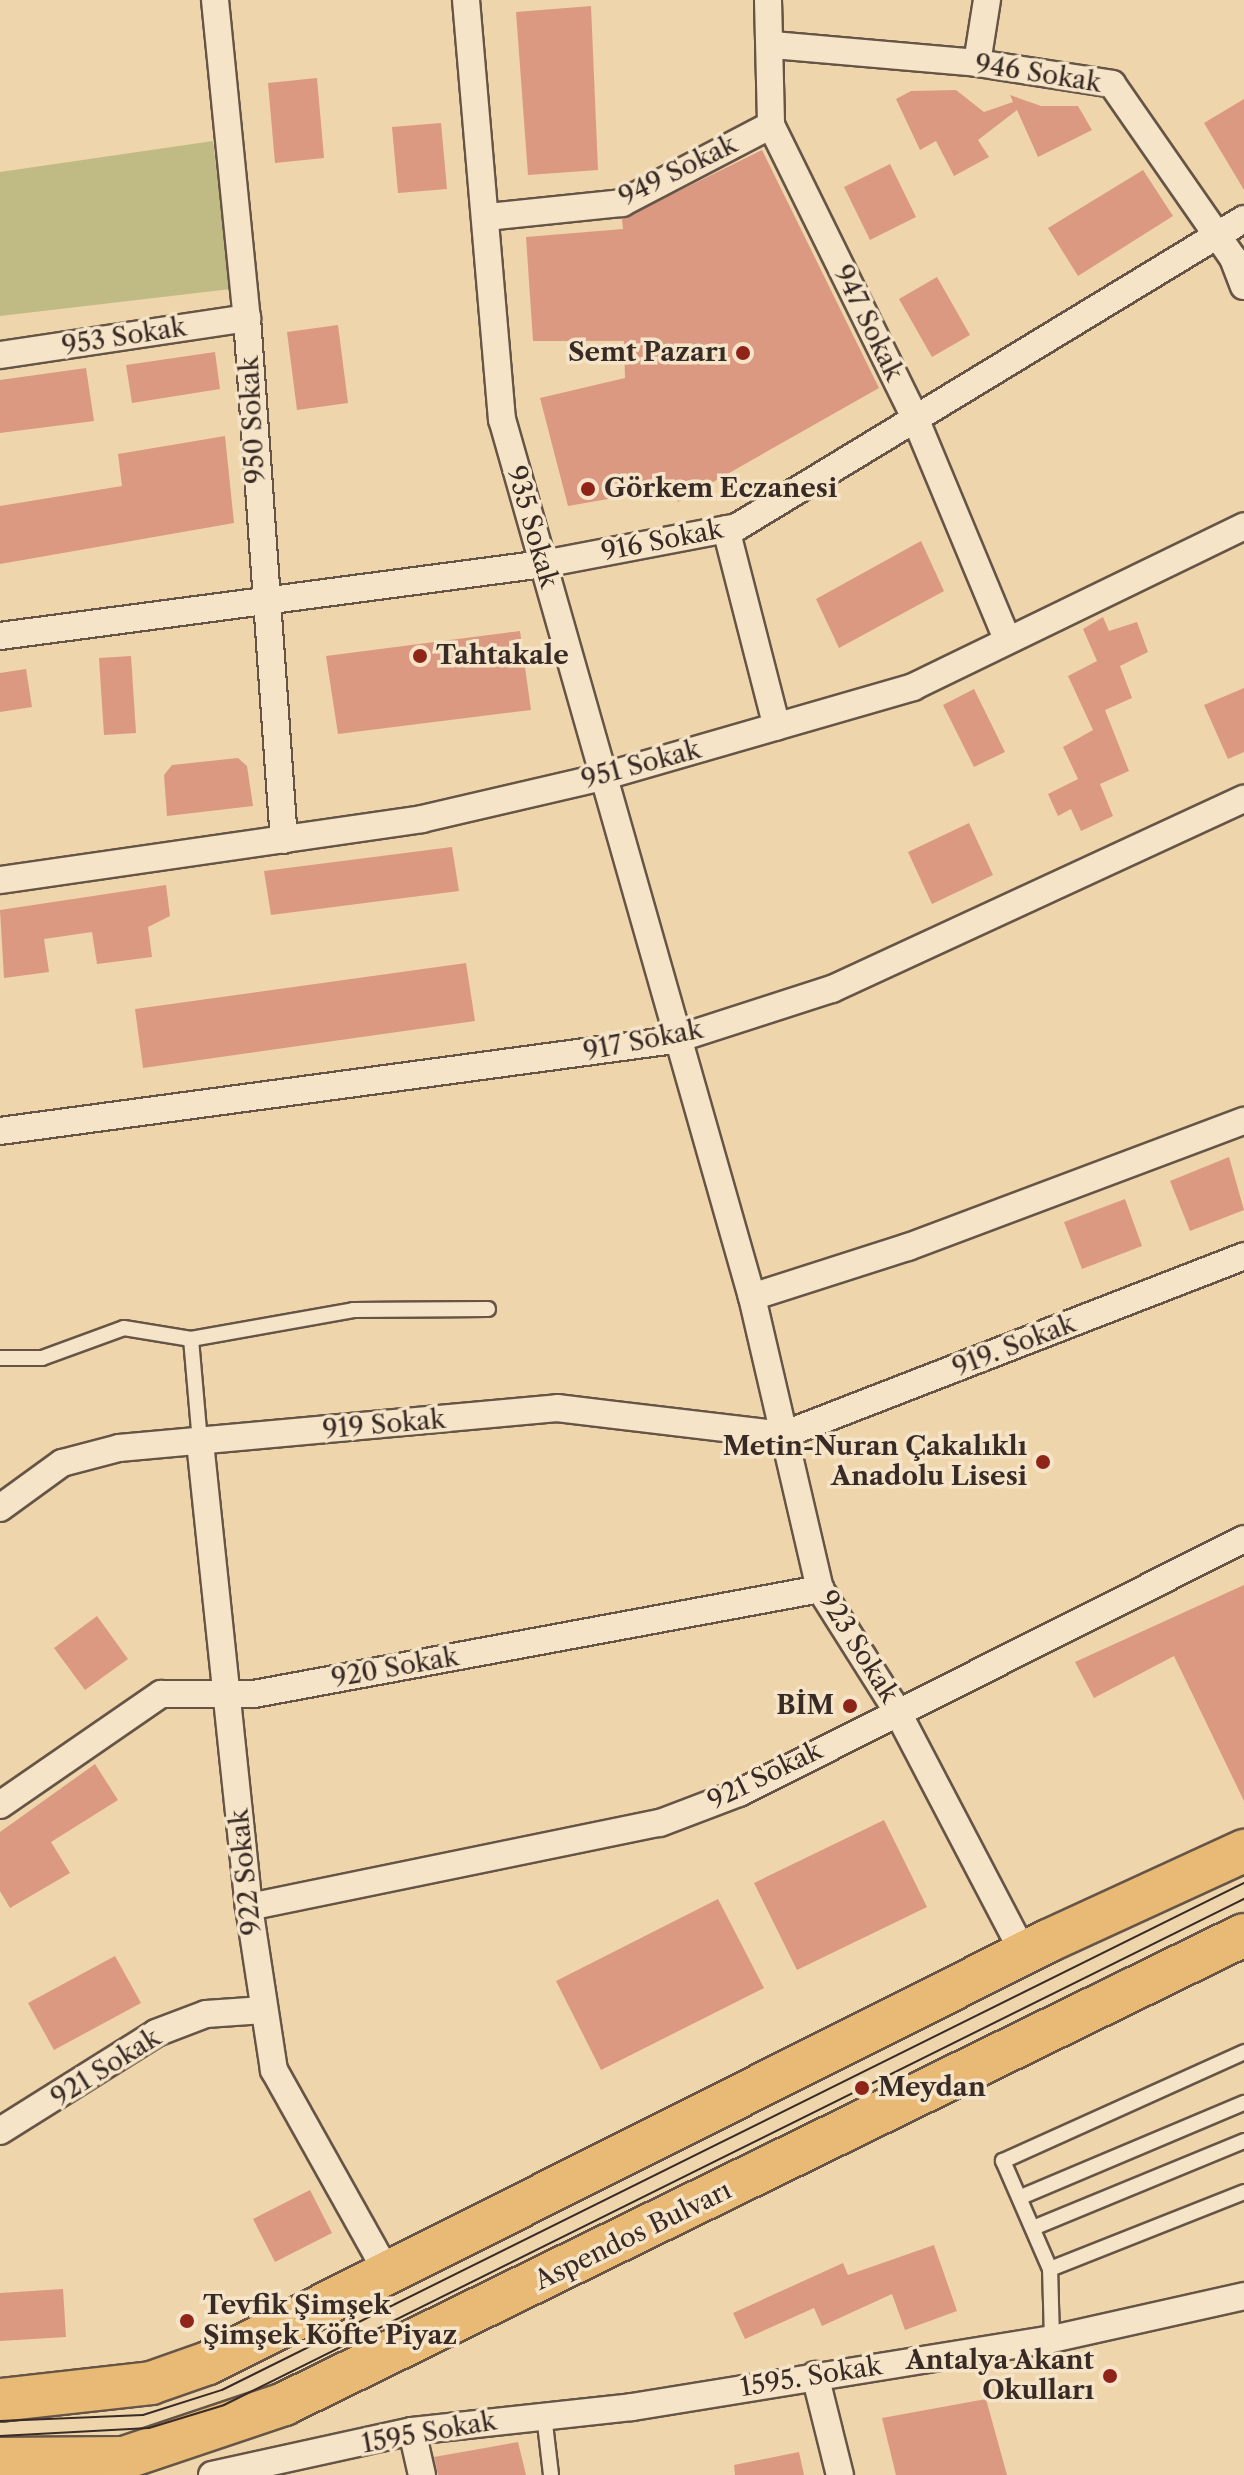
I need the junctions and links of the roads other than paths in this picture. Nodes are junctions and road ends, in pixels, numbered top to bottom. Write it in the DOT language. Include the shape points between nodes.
graph roads {
  1 [pos="215,0"];
  2 [pos="466,0"];
  3 [pos="768,0"];
  4 [pos="987,0"];
  5 [pos="773,45"];
  6 [pos="977,63"];
  7 [pos="771,125"];
  8 [pos="487,217"];
  9 [pos="1244,219"];
  10 [pos="1214,237"];
  11 [pos="1244,286"];
  12 [pos="247,318"];
  13 [pos="0,355"];
  14 [pos="915,418"];
  15 [pos="1244,526"];
  16 [pos="726,529"];
  17 [pos="543,564"];
  18 [pos="263,603"];
  19 [pos="0,636"];
  20 [pos="1007,639"];
  21 [pos="777,727"];
  22 [pos="602,777"];
  23 [pos="1244,799"];
  24 [pos="284,840"];
  25 [pos="0,880"];
  26 [pos="674,1040"];
  27 [pos="1244,1121"];
  28 [pos="0,1131"];
  29 [pos="1244,1256"];
  30 [pos="752,1297"];
  31 [pos="488,1309"];
  32 [pos="191,1339"];
  33 [pos="0,1358"];
  34 [pos="783,1435"];
  35 [pos="200,1442"];
  36 [pos="0,1508"];
  37 [pos="1244,1539"];
  38 [pos="820,1589"];
  39 [pos="229,1695"];
  40 [pos="896,1709"];
  41 [pos="0,1805"];
  42 [pos="1244,1851"];
  43 [pos="249,1907"];
  44 [pos="1244,1935"];
  45 [pos="1024,1954"];
  46 [pos="264,2010"];
  47 [pos="1244,2052"];
  48 [pos="1244,2103"];
  49 [pos="0,2131"];
  50 [pos="1244,2141"];
  51 [pos="1244,2192"];
  52 [pos="1021,2197"];
  53 [pos="1033,2228"];
  54 [pos="1050,2269"];
  55 [pos="388,2274"];
  56 [pos="1244,2296"];
  57 [pos="1052,2339"];
  58 [pos="815,2375"];
  59 [pos="0,2400"];
  60 [pos="544,2415"];
  61 [pos="517,2418"];
  62 [pos="412,2431"];
  63 [pos="0,2459"];
  64 [pos="212,2475"];
  65 [pos="422,2475"];
  66 [pos="551,2475"];
  67 [pos="840,2475"];
  1 -- 12 [label="street, 950 Sokak"];
  2 -- 8 [label="street, 935 Sokak"];
  3 -- 5 [label="street, 947 Sokak"];
  4 -- 6 [label="street"];
  5 -- 6 [label="street, 946 Sokak"];
  5 -- 7 [label="street, 947 Sokak"];
  6 -- 10 [label="street, 946 Sokak" via="1112,84"];
  7 -- 8 [label="street, 949 Sokak" via="622,203"];
  7 -- 14 [label="street, 947 Sokak"];
  8 -- 17 [label="street, 935 Sokak" via="502,419"];
  9 -- 10 [label="street, 916 Sokak"];
  10 -- 11 [label="street, 946 Sokak"];
  10 -- 14 [label="street, 916 Sokak"];
  12 -- 13 [label="street, 953 Sokak"];
  12 -- 18 [label="street, 950 Sokak"];
  14 -- 16 [label="street, 916 Sokak"];
  14 -- 20 [label="street, 947 Sokak"];
  15 -- 20 [label="street, 951 Sokak"];
  16 -- 17 [label="street, 916 Sokak"];
  16 -- 21 [label="street"];
  17 -- 18 [label="street, 916 Sokak"];
  17 -- 22 [label="street, 935 Sokak"];
  18 -- 19 [label="street, 916 Sokak"];
  18 -- 24 [label="street, 950 Sokak"];
  20 -- 21 [label="street, 951 Sokak" via="913,687"];
  21 -- 22 [label="street, 951 Sokak"];
  22 -- 24 [label="street, 951 Sokak" via="422,819"];
  22 -- 26 [label="street, 935 Sokak"];
  23 -- 26 [label="street, 917 Sokak" via="846,983"];
  24 -- 25 [label="street, 951 Sokak"];
  26 -- 28 [label="street, 917 Sokak"];
  26 -- 30 [label="street, 923 Sokak"];
  27 -- 30 [label="street" via="908,1247"];
  29 -- 34 [label="street, 919. Sokak"];
  30 -- 34 [label="street, 923 Sokak"];
  31 -- 32 [label="lane" via="353,1310"];
  32 -- 33 [label="lane" via="124,1328 42,1358"];
  32 -- 35 [label="lane"];
  34 -- 35 [label="street, 919 Sokak" via="557,1408"];
  34 -- 38 [label="street, 923 Sokak"];
  35 -- 36 [label="street, 919 Sokak" via="92,1451"];
  35 -- 39 [label="street, 922 Sokak"];
  37 -- 40 [label="street, 921 Sokak"];
  38 -- 39 [label="street, 920 Sokak"];
  38 -- 40 [label="street, 923 Sokak"];
  39 -- 41 [label="street, 920 Sokak" via="161,1694"];
  39 -- 43 [label="street, 922 Sokak"];
  40 -- 43 [label="street, 921 Sokak" via="739,1793 660,1823"];
  40 -- 45 [label="street, 923 Sokak"];
  42 -- 45 [label="main road"];
  43 -- 46 [label="street, 922 Sokak"];
  44 -- 63 [label="main road, Aspendos Bulvarı" via="284,2404 124,2458"];
  45 -- 55 [label="main road"];
  46 -- 49 [label="street, 921 Sokak" via="206,2014 156,2033"];
  46 -- 55 [label="street, 922 Sokak" via="274,2070"];
  47 -- 52 [label="lane" via="1003,2161"];
  48 -- 52 [label="lane"];
  50 -- 53 [label="lane"];
  51 -- 54 [label="lane"];
  52 -- 53 [label="lane"];
  53 -- 54 [label="lane"];
  54 -- 57 [label="lane"];
  55 -- 59 [label="main road" via="151,2383"];
  56 -- 57 [label="street, 1595. Sokak"];
  57 -- 58 [label="street, 1595. Sokak"];
  58 -- 60 [label="street, 1595. Sokak"];
  58 -- 67 [label="street"];
  60 -- 61 [label="street, 1595. Sokak"];
  60 -- 66 [label="lane"];
  61 -- 62 [label="street, 1595 Sokak"];
  62 -- 64 [label="street, 1595 Sokak"];
  62 -- 65 [label="street"];
}
